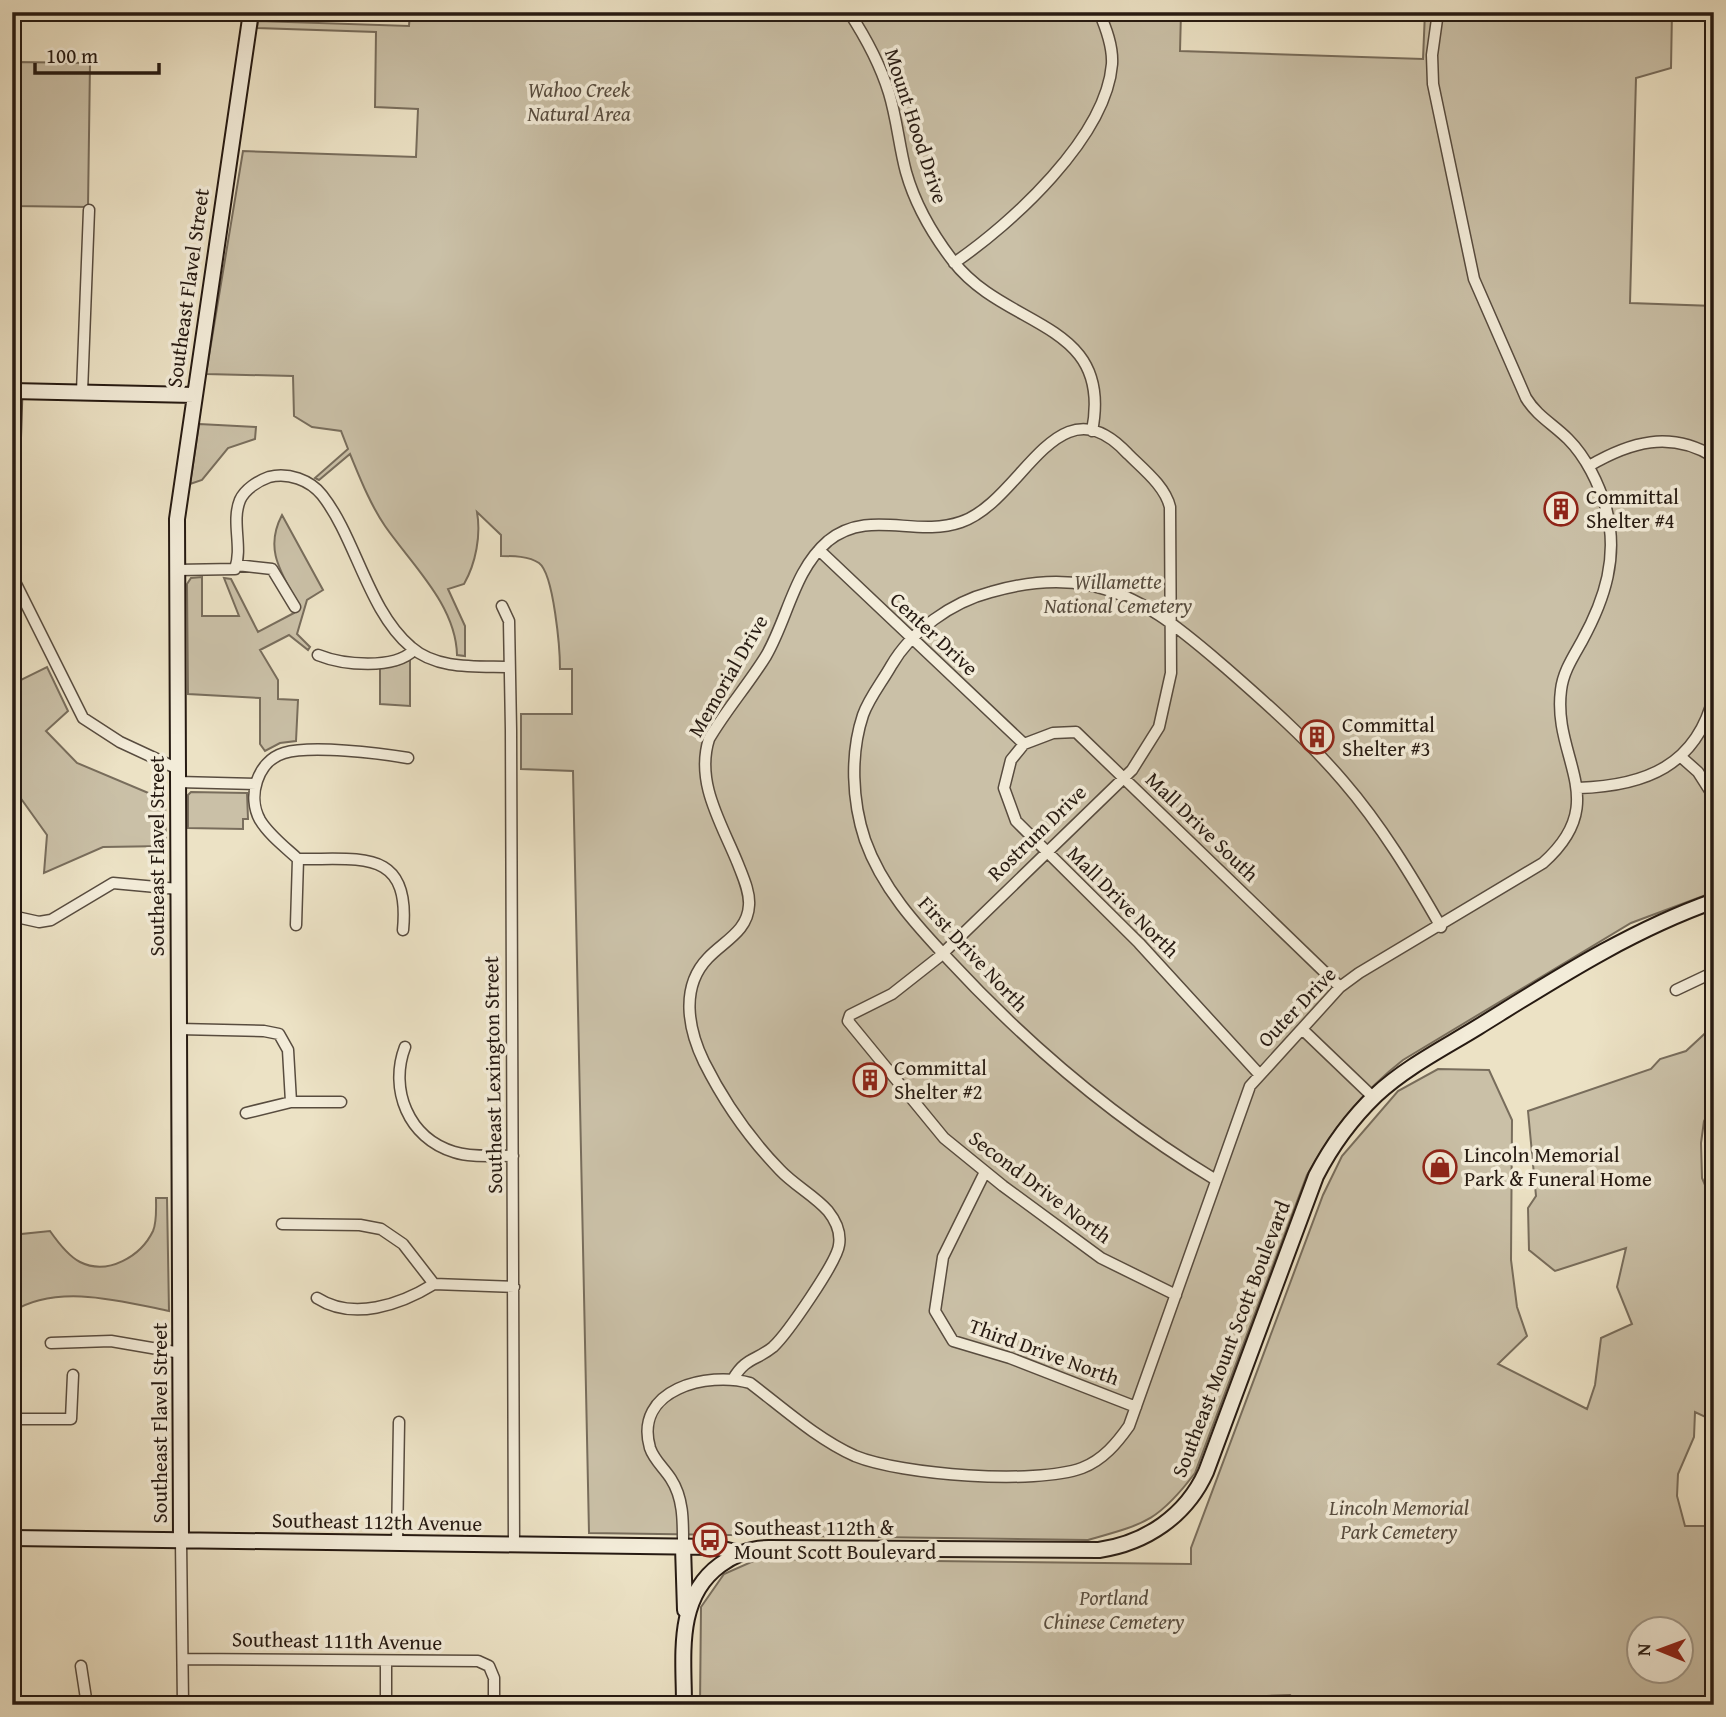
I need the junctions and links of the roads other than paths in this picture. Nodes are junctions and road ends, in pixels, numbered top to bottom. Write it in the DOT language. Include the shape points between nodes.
graph roads {
  1 [pos="251,12"];
  2 [pos="849,12"];
  3 [pos="1099,12"];
  4 [pos="1438,12"];
  5 [pos="89,210"];
  6 [pos="954,263"];
  7 [pos="14,391"];
  8 [pos="82,393"];
  9 [pos="194,395"];
  10 [pos="1092,431"];
  11 [pos="1714,457"];
  12 [pos="1589,466"];
  13 [pos="12,546"];
  14 [pos="819,550"];
  15 [pos="237,565"];
  16 [pos="177,570"];
  17 [pos="12,576"];
  18 [pos="502,606"];
  19 [pos="295,607"];
  20 [pos="1171,621"];
  21 [pos="911,640"];
  22 [pos="414,650"];
  23 [pos="318,655"];
  24 [pos="509,667"];
  25 [pos="1714,695"];
  26 [pos="1024,744"];
  27 [pos="1680,756"];
  28 [pos="408,758"];
  29 [pos="178,775"];
  30 [pos="1124,777"];
  31 [pos="256,784"];
  32 [pos="1578,788"];
  33 [pos="1714,797"];
  34 [pos="1046,851"];
  35 [pos="298,859"];
  36 [pos="178,889"];
  37 [pos="1714,901"];
  38 [pos="12,916"];
  39 [pos="296,925"];
  40 [pos="1441,927"];
  41 [pos="403,930"];
  42 [pos="942,952"];
  43 [pos="1714,972"];
  44 [pos="1340,987"];
  45 [pos="1676,990"];
  46 [pos="848,1021"];
  47 [pos="179,1029"];
  48 [pos="1302,1029"];
  49 [pos="405,1047"];
  50 [pos="1259,1074"];
  51 [pos="1374,1098"];
  52 [pos="291,1102"];
  53 [pos="341,1102"];
  54 [pos="246,1113"];
  55 [pos="513,1156"];
  56 [pos="985,1172"];
  57 [pos="1216,1180"];
  58 [pos="282,1224"];
  59 [pos="433,1284"];
  60 [pos="514,1287"];
  61 [pos="1175,1295"];
  62 [pos="317,1298"];
  63 [pos="51,1343"];
  64 [pos="181,1353"];
  65 [pos="73,1375"];
  66 [pos="733,1379"];
  67 [pos="1136,1406"];
  68 [pos="12,1419"];
  69 [pos="399,1422"];
  70 [pos="12,1538"];
  71 [pos="181,1541"];
  72 [pos="397,1544"];
  73 [pos="514,1545"];
  74 [pos="683,1546"];
  75 [pos="740,1553"];
  76 [pos="687,1615"];
  77 [pos="183,1659"];
  78 [pos="386,1661"];
  79 [pos="81,1666"];
  80 [pos="87,1705"];
  81 [pos="183,1705"];
  82 [pos="386,1705"];
  83 [pos="494,1705"];
  84 [pos="684,1705"];
  1 -- 9 [label="main road, Southeast Flavel Street"];
  2 -- 6 [label="street, Mount Hood Drive" via="885,80 913,192"];
  3 -- 6 [label="street" via="1112,65 1092,119 1032,201"];
  4 -- 12 [label="street" via="1433,84 1474,279 1531,407 1567,438"];
  5 -- 8 [label="street"];
  6 -- 10 [label="street, Mount Hood Drive" via="999,302 1073,345 1088,365 1095,386"];
  7 -- 8 [label="main road"];
  7 -- 13 [label="street"];
  8 -- 9 [label="main road"];
  9 -- 16 [label="main road, Southeast Flavel Street" via="177,511"];
  10 -- 14 [label="street, Memorial Drive" via="1052,438 998,500 974,517 933,527 855,526"];
  10 -- 20 [label="street" via="1120,444 1168,499"];
  11 -- 12 [label="street" via="1688,444 1653,440 1624,447"];
  12 -- 32 [label="street" via="1605,506 1611,548 1602,599 1560,692 1560,720"];
  14 -- 21 [label="street, Center Drive"];
  14 -- 66 [label="street, Memorial Drive" via="800,575 765,657 709,739 704,759 706,785 742,873 749,904 742,927 706,960 696,979 689,1012 694,1036 740,1120 780,1170 827,1210 840,1239 835,1259 784,1334 767,1352 742,1364"];
  15 -- 16 [label="street" via="230,570"];
  15 -- 19 [label="street" via="272,569"];
  15 -- 22 [label="street" via="236,513 241,497 253,485 275,475 304,480 323,496 392,626"];
  16 -- 29 [label="main road, Southeast Flavel Street"];
  17 -- 29 [label="street" via="83,718"];
  18 -- 24 [label="street, Southeast Lexington Street" via="509,621"];
  20 -- 21 [label="street, First Drive North" via="1089,585 1017,584 981,595 941,616"];
  20 -- 30 [label="street, Rostrum Drive" via="1171,673 1159,727"];
  20 -- 40 [label="street, First Drive North" via="1263,701 1342,780 1402,860"];
  21 -- 26 [label="street, Center Drive"];
  21 -- 42 [label="street, First Drive North" via="864,712 856,746 855,791 865,839 883,879 910,918"];
  22 -- 23 [label="street" via="393,662 330,660"];
  22 -- 24 [label="street" via="445,663"];
  24 -- 55 [label="street, Southeast Lexington Street"];
  25 -- 27 [label="street" via="1703,726"];
  26 -- 30 [label="street, Mall Drive South" via="1053,733 1076,732"];
  26 -- 34 [label="street, Mall Drive North" via="1011,760 1004,788 1016,821"];
  27 -- 32 [label="street" via="1628,785"];
  27 -- 33 [label="street" via="1698,772"];
  28 -- 31 [label="street" via="285,753 265,764"];
  29 -- 31 [label="street"];
  29 -- 36 [label="main road, Southeast Flavel Street"];
  30 -- 34 [label="street, Rostrum Drive"];
  30 -- 44 [label="street, Mall Drive South"];
  31 -- 35 [label="street" via="258,817"];
  32 -- 40 [label="street, Outer Drive" via="1574,819 1555,853"];
  34 -- 42 [label="street, Rostrum Drive"];
  34 -- 50 [label="street, Mall Drive North" via="1139,943"];
  35 -- 39 [label="street"];
  35 -- 41 [label="street" via="360,860 385,868 395,875 404,894"];
  36 -- 38 [label="street" via="113,883 51,919 39,922"];
  36 -- 47 [label="main road, Southeast Flavel Street"];
  37 -- 51 [label="main road, Southeast Mount Scott Boulevard" via="1600,953 1425,1060"];
  40 -- 44 [label="street, Outer Drive"];
  42 -- 46 [label="street, Rostrum Drive" via="892,994 850,1015"];
  42 -- 57 [label="street, First Drive North" via="1032,1043 1163,1148"];
  43 -- 45 [label="street"];
  44 -- 48 [label="street, Outer Drive"];
  46 -- 56 [label="street, Second Drive North" via="944,1138"];
  47 -- 52 [label="street" via="279,1034 288,1050"];
  47 -- 64 [label="main road, Southeast Flavel Street"];
  48 -- 50 [label="street, Outer Drive"];
  48 -- 51 [label="street"];
  49 -- 55 [label="street" via="399,1073 401,1100 419,1129 456,1153"];
  50 -- 57 [label="street, Outer Drive" via="1243,1100"];
  51 -- 75 [label="main road, Southeast Mount Scott Boulevard" via="1335,1141 1316,1176 1206,1472 1194,1496 1166,1523 1132,1543 1099,1550 769,1548"];
  52 -- 53 [label="street"];
  52 -- 54 [label="street"];
  55 -- 60 [label="street, Southeast Lexington Street"];
  56 -- 61 [label="street, Second Drive North" via="1101,1258"];
  56 -- 67 [label="street, Third Drive North" via="943,1257 935,1311 953,1341"];
  57 -- 61 [label="street, Outer Drive"];
  58 -- 59 [label="street" via="381,1229 403,1244"];
  59 -- 60 [label="street"];
  59 -- 62 [label="street" via="412,1297 373,1308 332,1308"];
  60 -- 73 [label="street, Southeast Lexington Street"];
  61 -- 67 [label="street, Outer Drive"];
  63 -- 64 [label="street" via="111,1341"];
  64 -- 71 [label="main road, Southeast Flavel Street"];
  65 -- 68 [label="street" via="72,1419"];
  66 -- 67 [label="street, Outer Drive" via="750,1383 818,1435 856,1456 896,1467 961,1474 1045,1475 1082,1468 1118,1441"];
  66 -- 74 [label="street" via="686,1384 671,1391 651,1416 650,1448 679,1493"];
  69 -- 72 [label="street"];
  70 -- 71 [label="main road, Southeast 112th Avenue"];
  71 -- 72 [label="main road, Southeast 112th Avenue"];
  71 -- 77 [label="street, Southeast Flavel Street"];
  72 -- 73 [label="main road, Southeast 112th Avenue"];
  73 -- 74 [label="main road, Southeast 112th Avenue"];
  74 -- 75 [label="main road, Southeast 112th Avenue"];
  74 -- 76 [label="main road, Southeast Mount Scott Boulevard"];
  75 -- 76 [label="main road, Southeast Mount Scott Boulevard" via="705,1578 691,1598"];
  76 -- 84 [label="main road, Southeast Mount Scott Boulevard"];
  77 -- 78 [label="street, Southeast 111th Avenue"];
  77 -- 81 [label="street, Southeast Flavel Street"];
  78 -- 82 [label="street"];
  78 -- 83 [label="street, Southeast 111th Avenue" via="478,1661 489,1666 494,1678"];
  79 -- 80 [label="street"];
}
